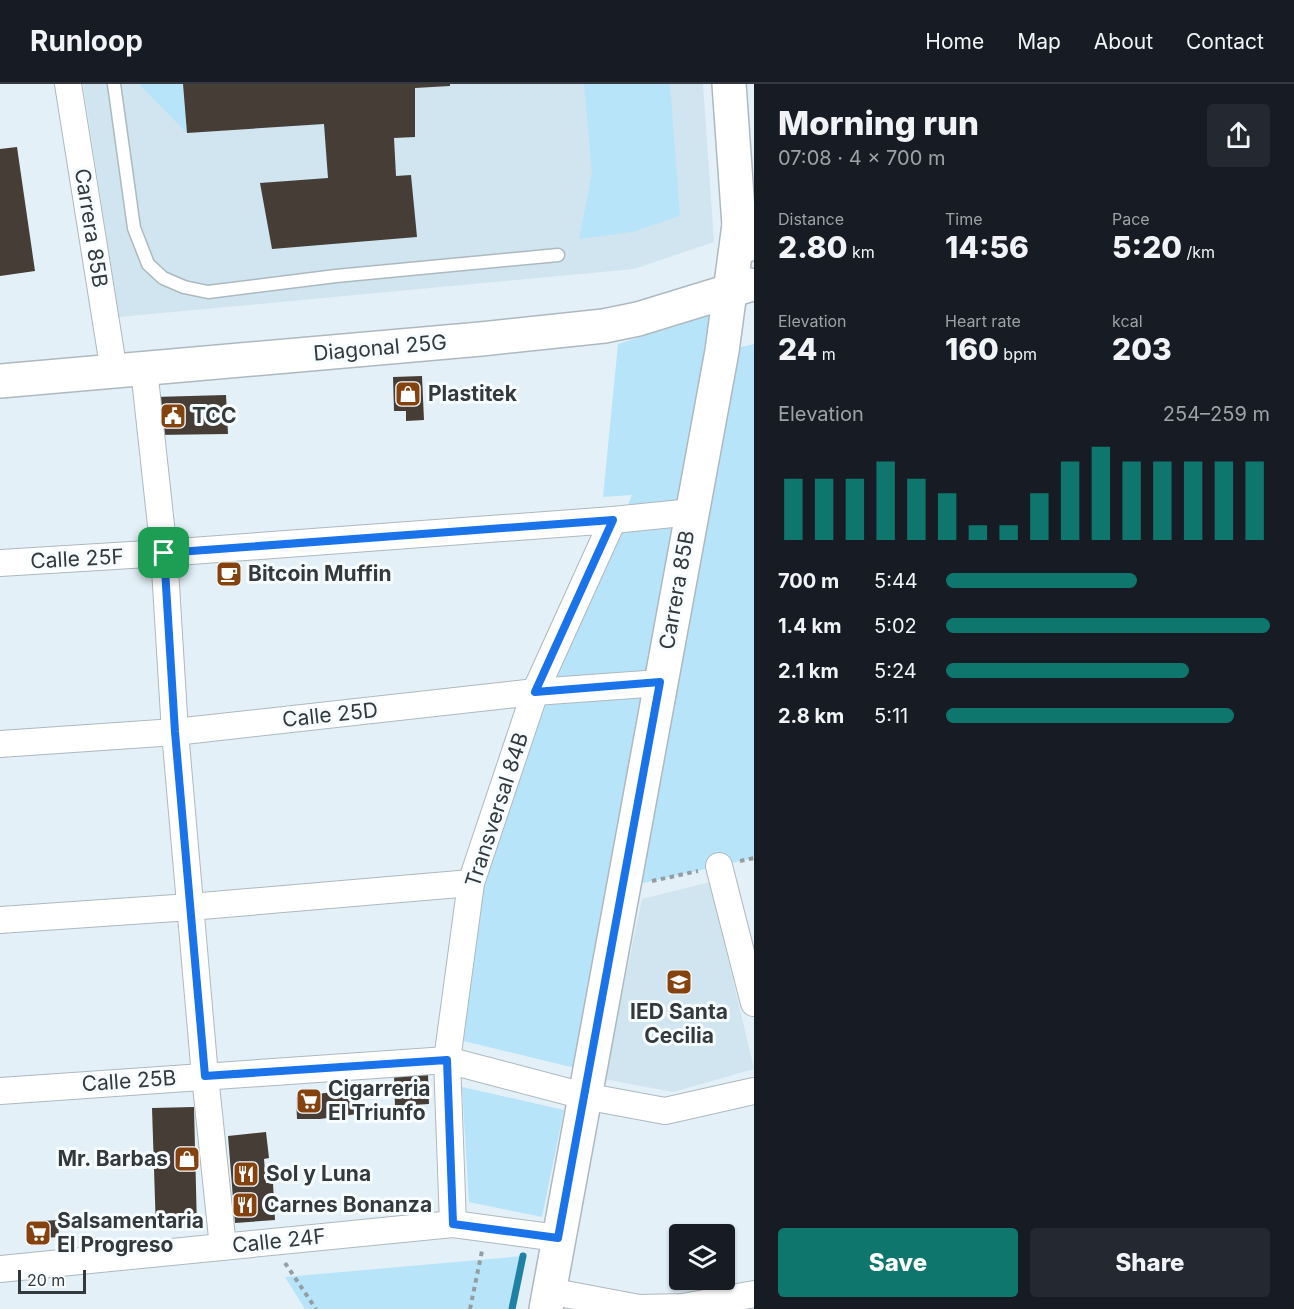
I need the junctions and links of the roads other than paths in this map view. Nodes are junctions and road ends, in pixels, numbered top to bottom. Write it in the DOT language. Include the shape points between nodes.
graph roads {
  1 [pos="68,84"];
  2 [pos="114,84"];
  3 [pos="729,84"];
  4 [pos="739,225"];
  5 [pos="558,255"];
  6 [pos="754,261"];
  7 [pos="742,287"];
  8 [pos="129,371"];
  9 [pos="0,381"];
  10 [pos="692,512"];
  11 [pos="613,520"];
  12 [pos="164,553"];
  13 [pos="0,563"];
  14 [pos="660,682"];
  15 [pos="535,692"];
  16 [pos="175,732"];
  17 [pos="0,744"];
  18 [pos="719,866"];
  19 [pos="471,883"];
  20 [pos="190,907"];
  21 [pos="0,920"];
  22 [pos="754,1003"];
  23 [pos="447,1060"];
  24 [pos="205,1076"];
  25 [pos="0,1091"];
  26 [pos="754,1091"];
  27 [pos="584,1096"];
  28 [pos="453,1224"];
  29 [pos="558,1238"];
  30 [pos="223,1247"];
  31 [pos="0,1269"];
  32 [pos="754,1294"];
  33 [pos="547,1300"];
  1 -- 8 [label="street, Carrera 85B"];
  2 -- 5 [label="lane" via="134,228 148,264 163,278 184,287 208,292"];
  3 -- 4 [label="street"];
  4 -- 6 [label="street"];
  4 -- 7 [label="street, Carrera 85B"];
  7 -- 8 [label="street, Diagonal 25G" via="604,326"];
  7 -- 10 [label="street, Carrera 85B" via="722,351"];
  8 -- 9 [label="street, Diagonal 25G"];
  8 -- 12 [label="street, Carrera 85B"];
  10 -- 11 [label="street, Calle 25F"];
  10 -- 14 [label="street, Carrera 85B"];
  11 -- 12 [label="street, Calle 25F"];
  11 -- 15 [label="street, Transversal 84B"];
  12 -- 13 [label="street, Calle 25F"];
  12 -- 16 [label="street, Carrera 85B"];
  14 -- 15 [label="street, Calle 25D"];
  14 -- 27 [label="street, Carrera 85B"];
  15 -- 16 [label="street, Calle 25D"];
  15 -- 19 [label="street, Transversal 84B"];
  16 -- 17 [label="street, Calle 25D"];
  16 -- 20 [label="street, Carrera 85B"];
  18 -- 22 [label="street"];
  19 -- 20 [label="street"];
  19 -- 23 [label="street, Transversal 84B"];
  20 -- 21 [label="street"];
  20 -- 24 [label="street, Carrera 85B"];
  23 -- 24 [label="street, Calle 25B"];
  23 -- 27 [label="street, Calle 25B"];
  23 -- 28 [label="street, Transversal 84B"];
  24 -- 25 [label="street, Calle 25B"];
  24 -- 30 [label="street, Carrera 85B"];
  26 -- 27 [label="street, Calle 25B" via="665,1111"];
  27 -- 29 [label="street, Carrera 85B"];
  28 -- 29 [label="street, Calle 24F"];
  28 -- 30 [label="street, Calle 24F"];
  29 -- 33 [label="street, Carrera 85B"];
  30 -- 31 [label="street, Calle 24F"];
  32 -- 33 [label="street" via="683,1307 639,1308"];
}
